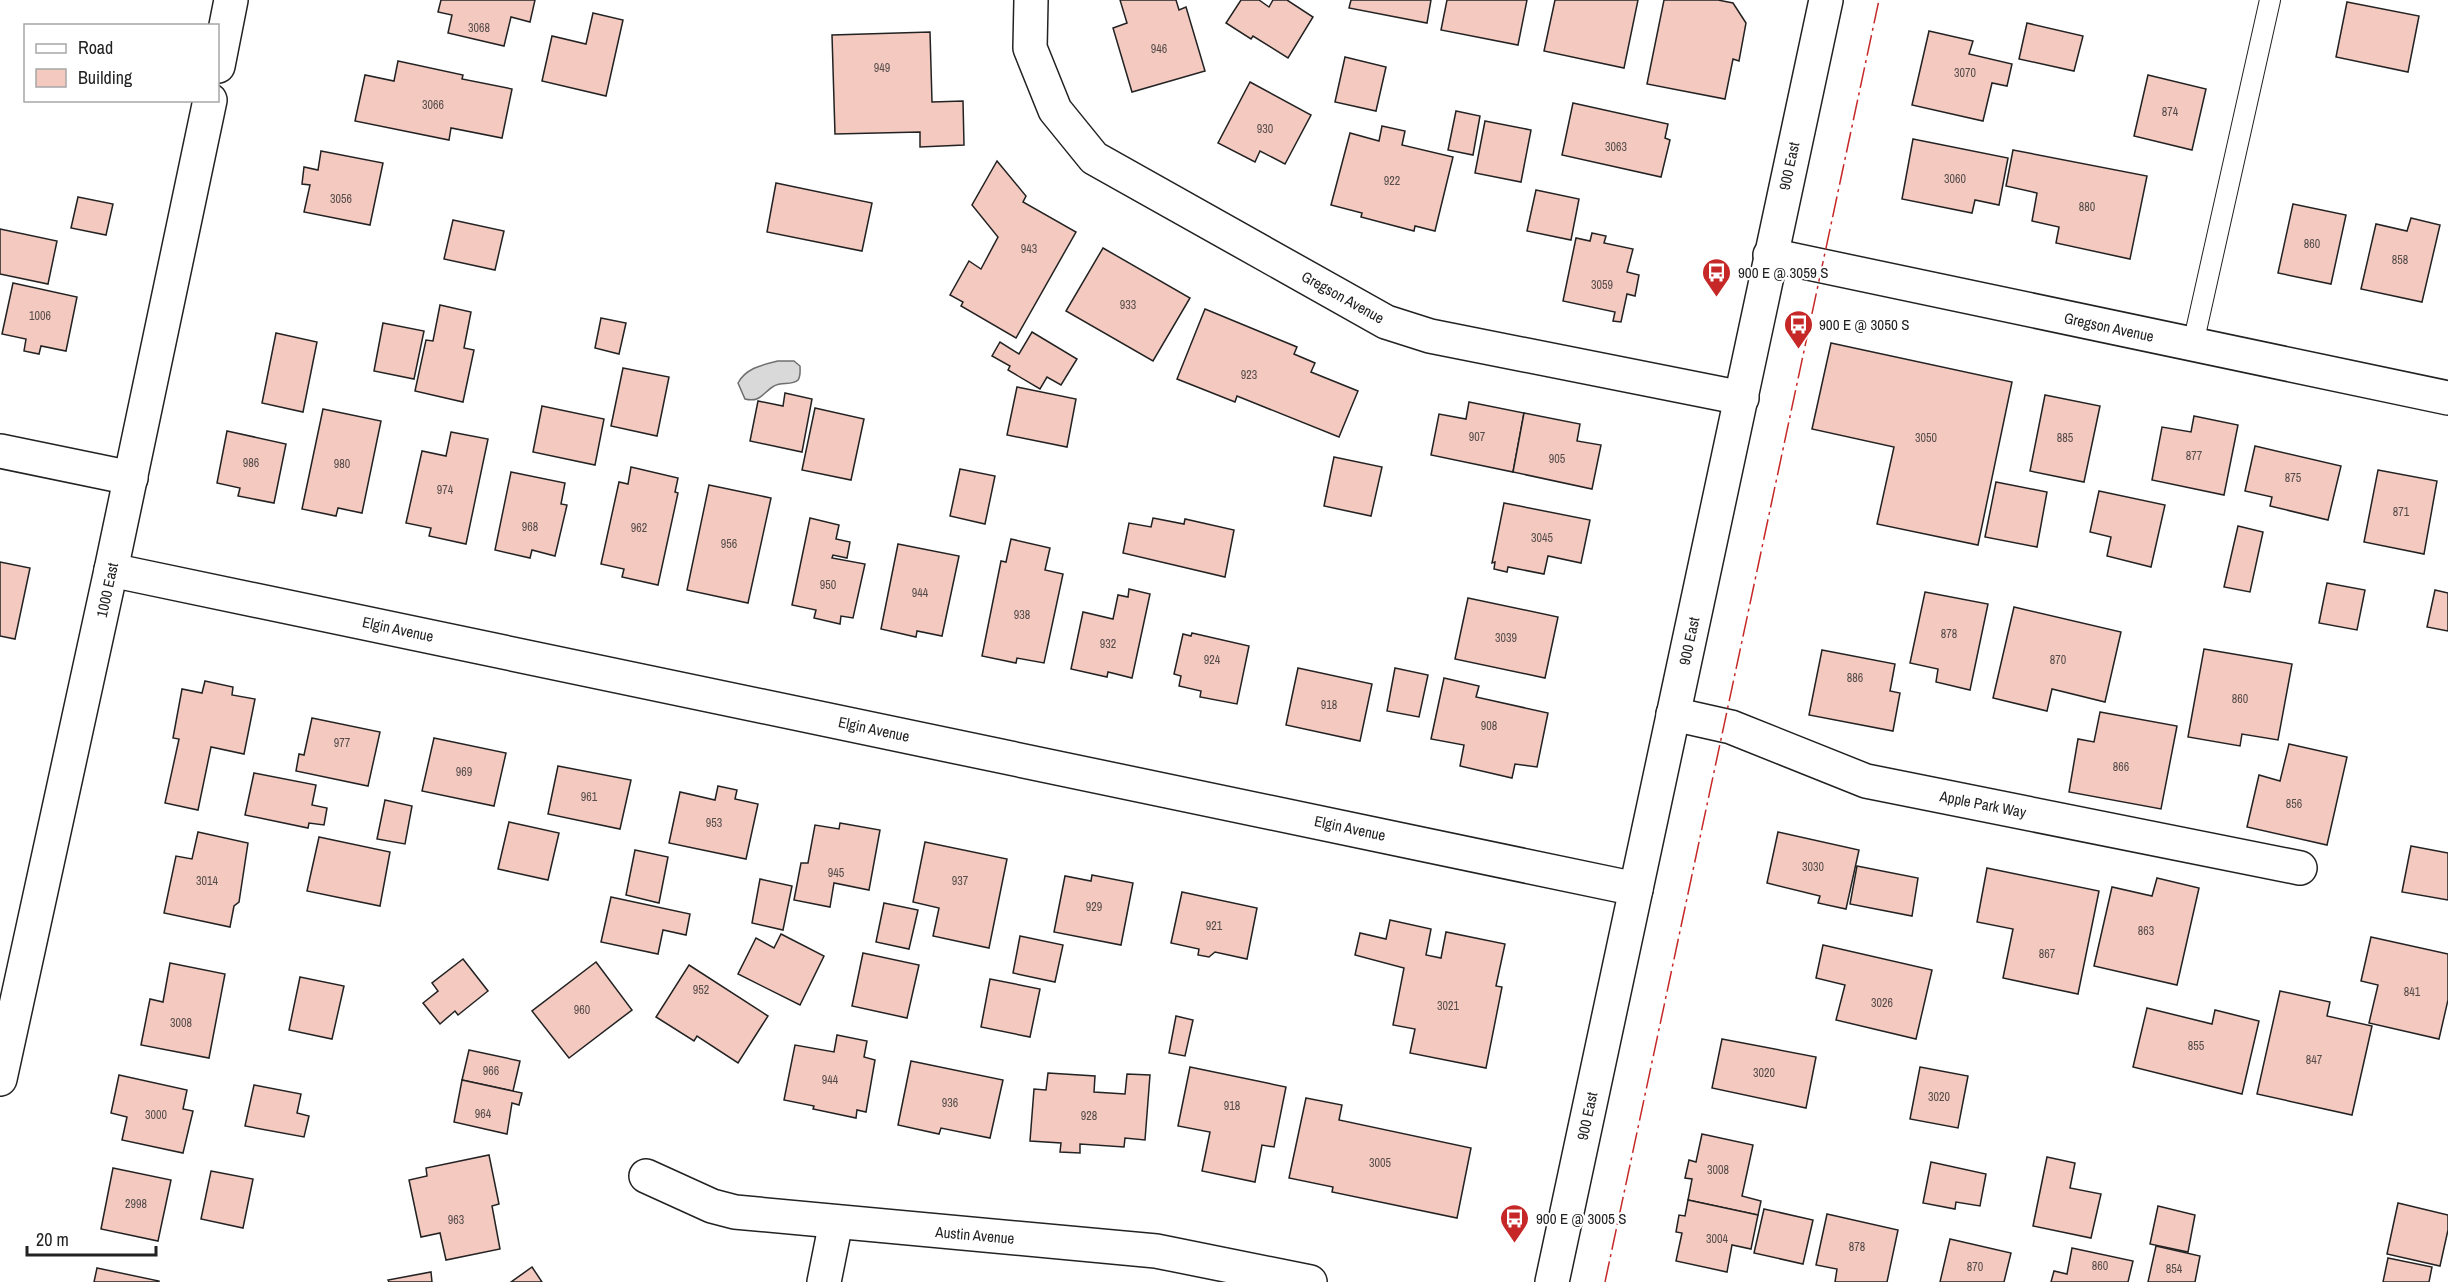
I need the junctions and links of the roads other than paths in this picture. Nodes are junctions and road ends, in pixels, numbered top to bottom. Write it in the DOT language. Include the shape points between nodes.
graph roads {
  1 [pos="231,0"];
  2 [pos="1031,0"];
  3 [pos="1826,0"];
  4 [pos="2271,0"];
  5 [pos="219,61"];
  6 [pos="210,102"];
  7 [pos="1770,255"];
  8 [pos="2193,344"];
  9 [pos="1742,398"];
  10 [pos="2448,398"];
  11 [pos="0,451"];
  12 [pos="131,478"];
  13 [pos="111,570"];
  14 [pos="1673,714"];
  15 [pos="2300,868"];
  16 [pos="1636,889"];
  17 [pos="6,1024"];
  18 [pos="0,1079"];
  19 [pos="646,1176"];
  20 [pos="836,1222"];
  21 [pos="824,1282"];
  22 [pos="1310,1282"];
  23 [pos="1552,1282"];
  1 -- 5 [label="street"];
  2 -- 9 [label="street, Gregson Avenue" via="1030,48 1055,110 1094,158 1386,322 1430,336"];
  3 -- 7 [label="street, 900 East"];
  4 -- 8 [label="lane"];
  6 -- 12 [label="street, 1000 East"];
  7 -- 8 [label="street, Gregson Avenue"];
  7 -- 9 [label="street, 900 East"];
  8 -- 10 [label="street, Gregson Avenue"];
  9 -- 14 [label="street, 900 East"];
  11 -- 12 [label="street"];
  12 -- 13 [label="street, 1000 East"];
  13 -- 16 [label="street, Elgin Avenue"];
  13 -- 17 [label="street, 1000 East"];
  14 -- 15 [label="street, Apple Park Way" via="1731,727 1866,781"];
  14 -- 16 [label="street, 900 East"];
  16 -- 23 [label="street, 900 East"];
  17 -- 18 [label="street, 1000 East"];
  19 -- 20 [label="street, Austin Avenue" via="712,1206 735,1212"];
  20 -- 21 [label="street"];
  20 -- 22 [label="street, Austin Avenue" via="1156,1251"];
}
